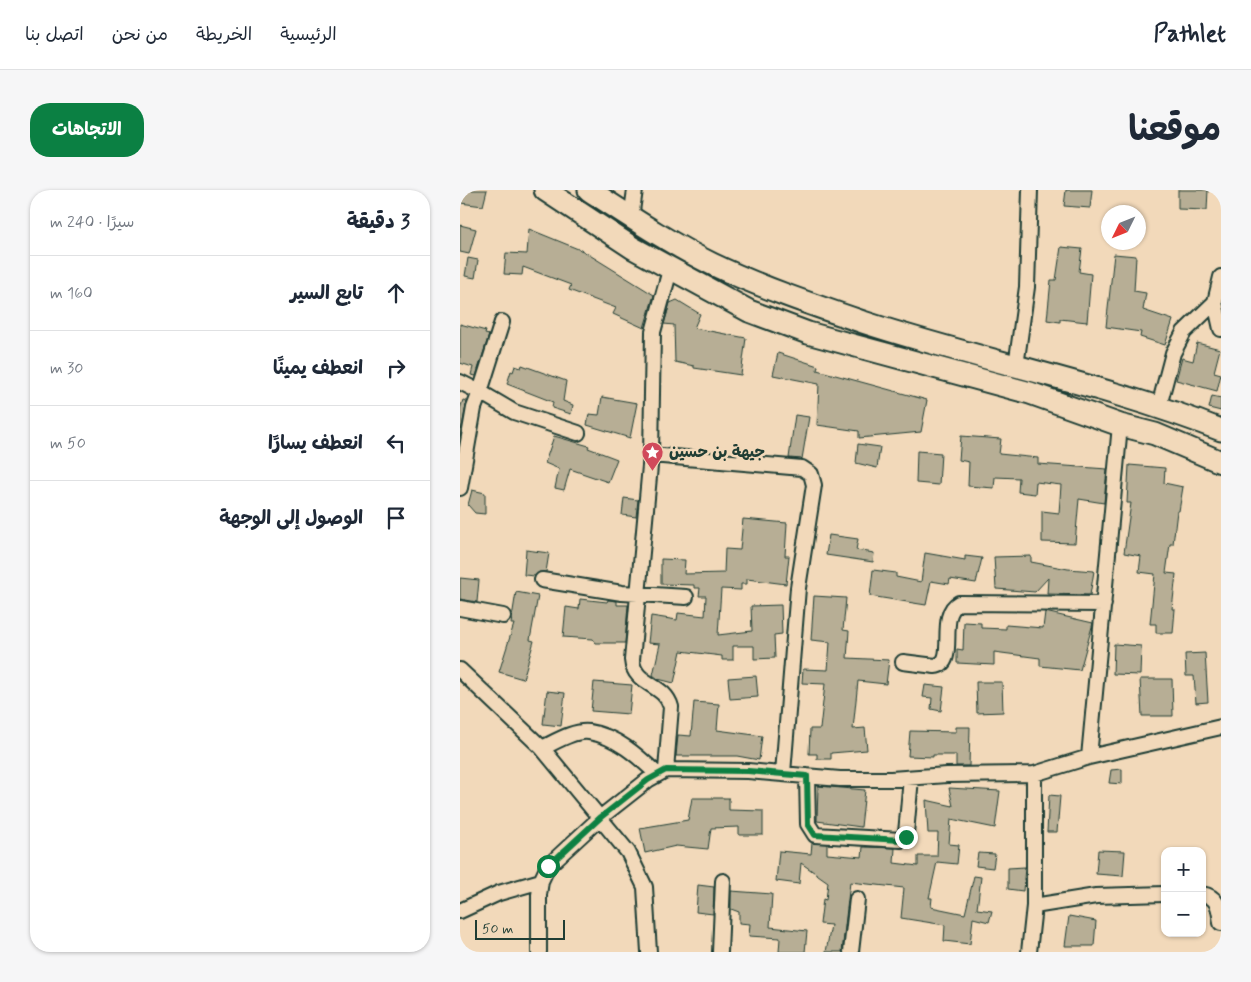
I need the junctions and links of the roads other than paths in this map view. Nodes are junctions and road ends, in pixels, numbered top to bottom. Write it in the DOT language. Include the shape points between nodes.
graph roads {
  1 [pos="545,190"];
  2 [pos="589,190"];
  3 [pos="635,190"];
  4 [pos="1030,190"];
  5 [pos="632,218"];
  6 [pos="670,270"];
  7 [pos="1221,277"];
  8 [pos="1214,302"];
  9 [pos="502,322"];
  10 [pos="1221,328"];
  11 [pos="1016,366"];
  12 [pos="460,382"];
  13 [pos="480,392"];
  14 [pos="1159,406"];
  15 [pos="1120,425"];
  16 [pos="1221,430"];
  17 [pos="578,433"];
  18 [pos="651,455"];
  19 [pos="1221,462"];
  20 [pos="460,488"];
  21 [pos="542,580"];
  22 [pos="638,592"];
  23 [pos="686,597"];
  24 [pos="1104,604"];
  25 [pos="460,608"];
  26 [pos="503,616"];
  27 [pos="903,662"];
  28 [pos="460,670"];
  29 [pos="1221,727"];
  30 [pos="542,748"];
  31 [pos="1089,757"];
  32 [pos="661,772"];
  33 [pos="783,773"];
  34 [pos="1034,774"];
  35 [pos="807,776"];
  36 [pos="911,778"];
  37 [pos="601,817"];
  38 [pos="723,881"];
  39 [pos="541,882"];
  40 [pos="1161,894"];
  41 [pos="1206,895"];
  42 [pos="857,899"];
  43 [pos="1034,906"];
  44 [pos="460,911"];
  45 [pos="1221,923"];
  46 [pos="540,952"];
  47 [pos="649,952"];
  48 [pos="720,952"];
  49 [pos="851,952"];
  50 [pos="1029,952"];
  1 -- 6 [label="main road"];
  2 -- 5 [label="main road"];
  3 -- 5 [label="street"];
  4 -- 11 [label="street" via="1027,287"];
  5 -- 11 [label="main road" via="712,264 771,289 864,322"];
  6 -- 15 [label="main road" via="749,311 808,334 1030,393"];
  6 -- 18 [label="street" via="653,332"];
  7 -- 8 [label="street"];
  8 -- 10 [label="street"];
  8 -- 14 [label="street" via="1184,332 1166,374"];
  9 -- 13 [label="street"];
  11 -- 14 [label="main road"];
  12 -- 13 [label="street"];
  13 -- 17 [label="street" via="514,412"];
  13 -- 20 [label="street" via="474,408"];
  14 -- 16 [label="main road"];
  15 -- 19 [label="main road" via="1155,434"];
  15 -- 24 [label="street"];
  18 -- 22 [label="street"];
  18 -- 33 [label="street" via="802,468 811,474 814,485 798,588"];
  21 -- 22 [label="street"];
  22 -- 23 [label="street"];
  22 -- 32 [label="street" via="633,670 663,691 671,707"];
  24 -- 27 [label="street" via="959,603 948,614 947,654 940,666"];
  24 -- 31 [label="street"];
  25 -- 26 [label="street"];
  28 -- 30 [label="street"];
  29 -- 31 [label="street"];
  30 -- 32 [label="street" via="568,736 588,732 616,741"];
  30 -- 37 [label="street"];
  31 -- 34 [label="street"];
  32 -- 33 [label="street"];
  32 -- 37 [label="street"];
  33 -- 35 [label="street"];
  34 -- 36 [label="street"];
  34 -- 43 [label="street"];
  35 -- 36 [label="street"];
  35 -- 36 [label="street" via="808,824 815,835 901,840 906,834"];
  37 -- 39 [label="street" via="548,866"];
  37 -- 47 [label="street" via="628,852 645,887"];
  38 -- 48 [label="street"];
  39 -- 44 [label="street" via="499,893"];
  39 -- 46 [label="street" via="538,911"];
  40 -- 43 [label="street" via="1096,896"];
  41 -- 45 [label="street" via="1219,905"];
  42 -- 49 [label="street"];
  43 -- 50 [label="street"];
}
